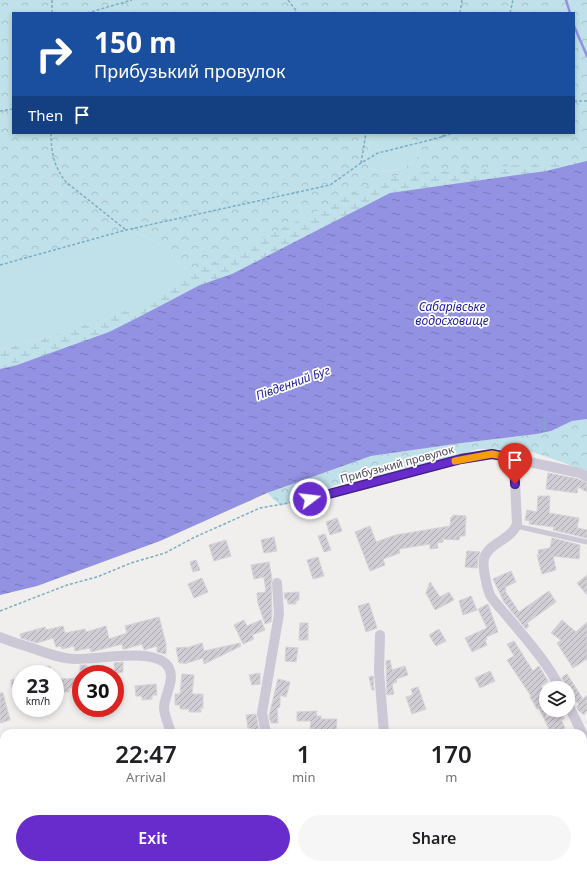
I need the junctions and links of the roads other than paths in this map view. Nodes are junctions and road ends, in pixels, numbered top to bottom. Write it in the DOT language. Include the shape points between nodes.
graph roads {
  1 [pos="514,458"];
  2 [pos="587,476"];
  3 [pos="310,499"];
  4 [pos="516,526"];
  5 [pos="587,542"];
  6 [pos="277,583"];
  7 [pos="380,635"];
  8 [pos="0,637"];
  9 [pos="556,681"];
  10 [pos="574,717"];
  11 [pos="170,729"];
  12 [pos="265,729"];
  13 [pos="384,729"];
  14 [pos="580,729"];
  1 -- 2 [label="street, Прибузький провулок"];
  1 -- 3 [label="street, Прибузький провулок" via="492,454 461,459"];
  1 -- 4 [label="street"];
  4 -- 5 [label="lane"];
  4 -- 9 [label="street" via="511,534 489,550 484,558 490,595"];
  6 -- 12 [label="street" via="279,614 262,713"];
  7 -- 13 [label="street" via="379,671"];
  8 -- 11 [label="street" via="61,657 76,659 122,655 143,656 162,661 170,671 164,705"];
  10 -- 14 [label="street"];
}
